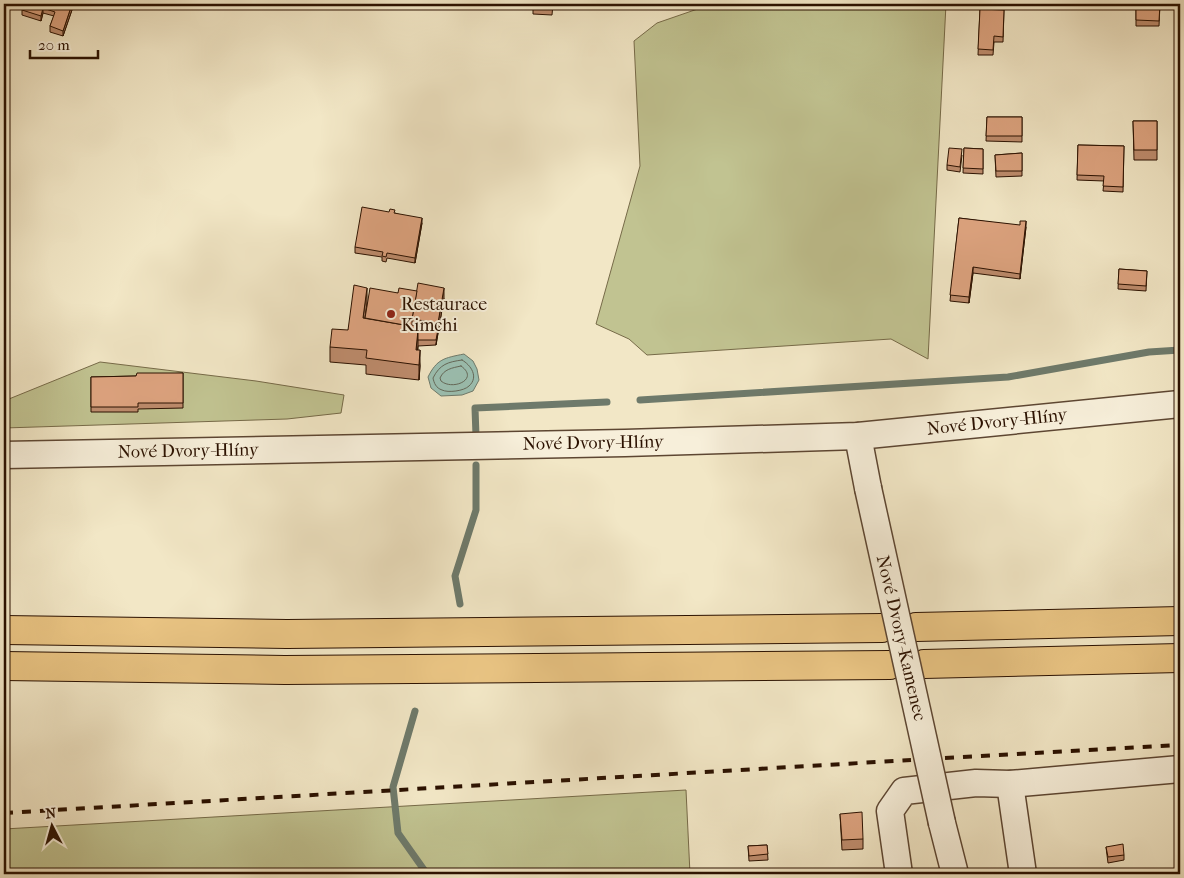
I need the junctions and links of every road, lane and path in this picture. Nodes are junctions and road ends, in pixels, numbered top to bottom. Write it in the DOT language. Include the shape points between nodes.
graph roads {
  1 [pos="1180,404"];
  2 [pos="858,436"];
  3 [pos="4,455"];
  4 [pos="1180,621"];
  5 [pos="882,628"];
  6 [pos="916,628"];
  7 [pos="4,630"];
  8 [pos="1180,658"];
  9 [pos="924,664"];
  10 [pos="890,665"];
  11 [pos="4,666"];
  12 [pos="1180,769"];
  13 [pos="1010,784"];
  14 [pos="899,874"];
  15 [pos="955,874"];
  16 [pos="1023,874"];
  1 -- 2 [label="street, Nové Dvory-Hlíny"];
  2 -- 3 [label="street, Nové Dvory-Hlíny"];
  2 -- 15 [label="street, Nové Dvory-Kamenec, bridge"];
  4 -- 6 [label="highway"];
  5 -- 7 [label="highway" via="287,634"];
  8 -- 9 [label="highway"];
  10 -- 11 [label="highway" via="285,670"];
  12 -- 13 [label="street"];
  13 -- 14 [label="street" via="976,783 904,791 890,811"];
  13 -- 16 [label="street"];
}
